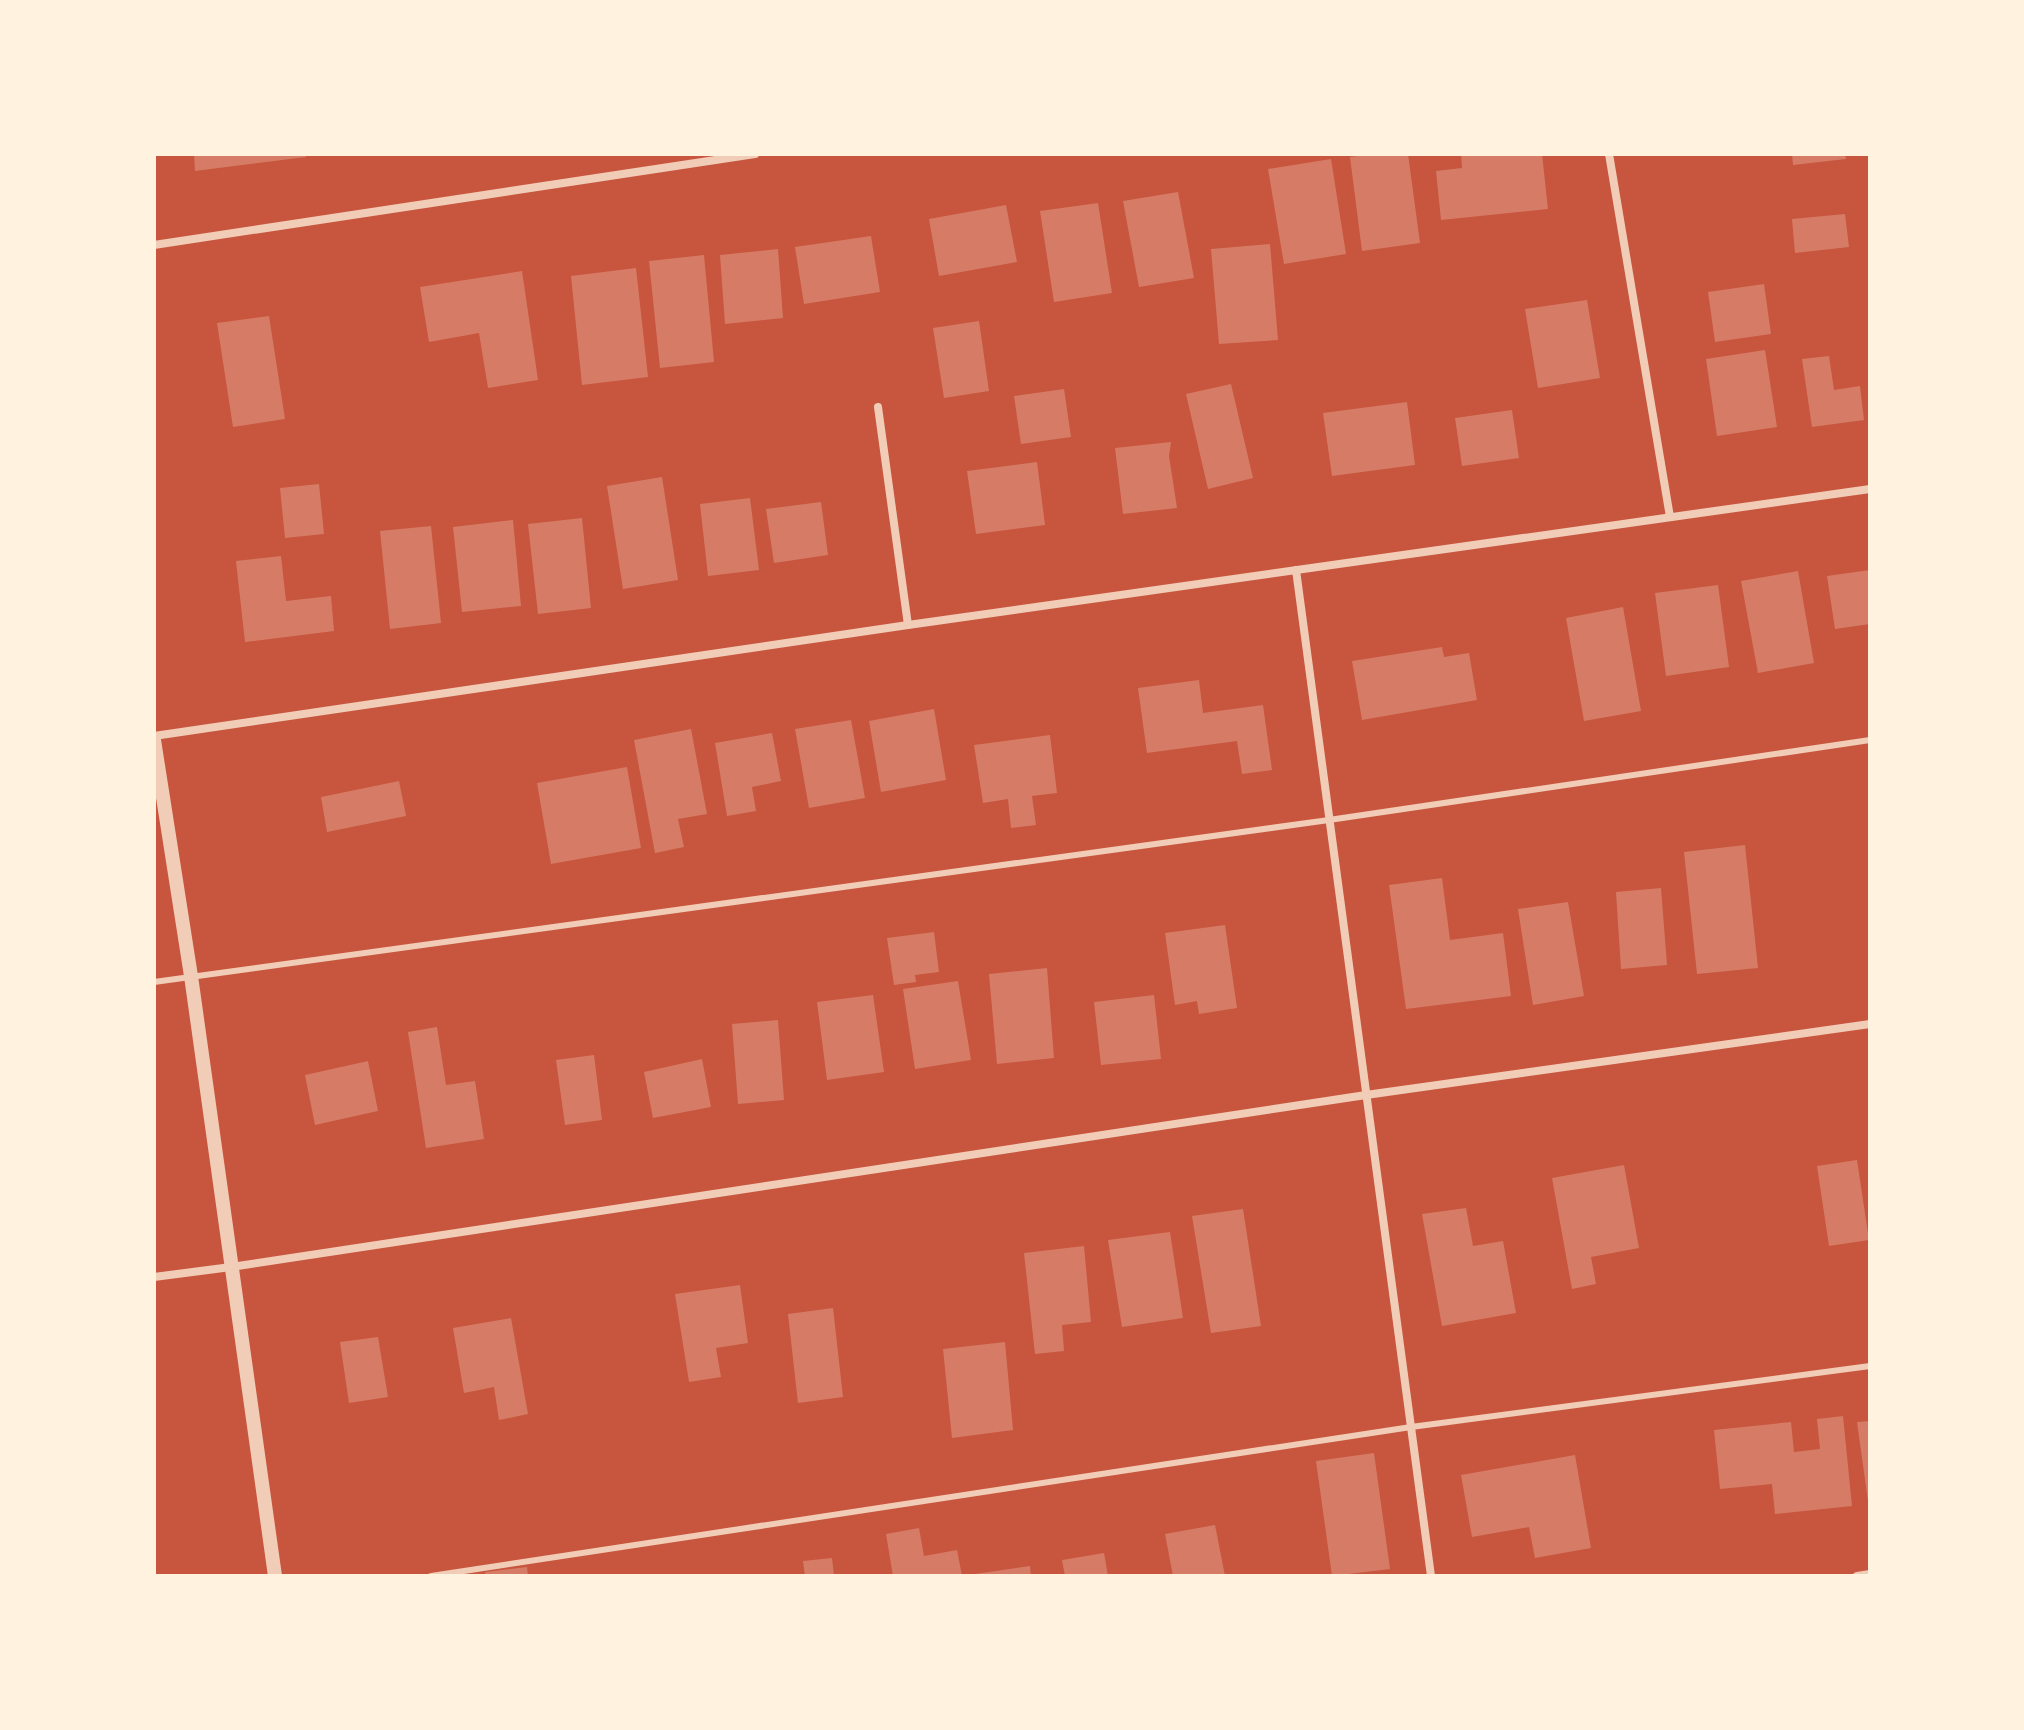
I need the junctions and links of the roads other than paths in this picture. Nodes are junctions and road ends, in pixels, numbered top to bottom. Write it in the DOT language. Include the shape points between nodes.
graph roads {
  1 [pos="755,154"];
  2 [pos="1609,154"];
  3 [pos="154,245"];
  4 [pos="878,407"];
  5 [pos="1870,489"];
  6 [pos="1670,517"];
  7 [pos="1296,570"];
  8 [pos="908,625"];
  9 [pos="154,738"];
  10 [pos="1870,740"];
  11 [pos="1329,820"];
  12 [pos="191,976"];
  13 [pos="154,982"];
  14 [pos="1870,1024"];
  15 [pos="1366,1095"];
  16 [pos="231,1267"];
  17 [pos="154,1277"];
  18 [pos="1870,1366"];
  19 [pos="1411,1427"];
  20 [pos="1870,1574"];
  21 [pos="275,1576"];
  22 [pos="431,1576"];
  23 [pos="1431,1576"];
  24 [pos="1857,1576"];
  1 -- 3 [label="street"];
  2 -- 6 [label="street"];
  4 -- 8 [label="street"];
  5 -- 6 [label="street"];
  6 -- 7 [label="street"];
  7 -- 8 [label="street"];
  7 -- 11 [label="street"];
  8 -- 9 [label="street"];
  9 -- 12 [label="street"];
  10 -- 11 [label="lane"];
  11 -- 12 [label="lane"];
  11 -- 15 [label="street"];
  12 -- 13 [label="lane"];
  12 -- 16 [label="street"];
  14 -- 15 [label="street"];
  15 -- 16 [label="street"];
  15 -- 19 [label="street"];
  16 -- 17 [label="street"];
  16 -- 21 [label="street"];
  18 -- 19 [label="lane"];
  19 -- 22 [label="lane"];
  19 -- 23 [label="street"];
  20 -- 24 [label="street"];
}
